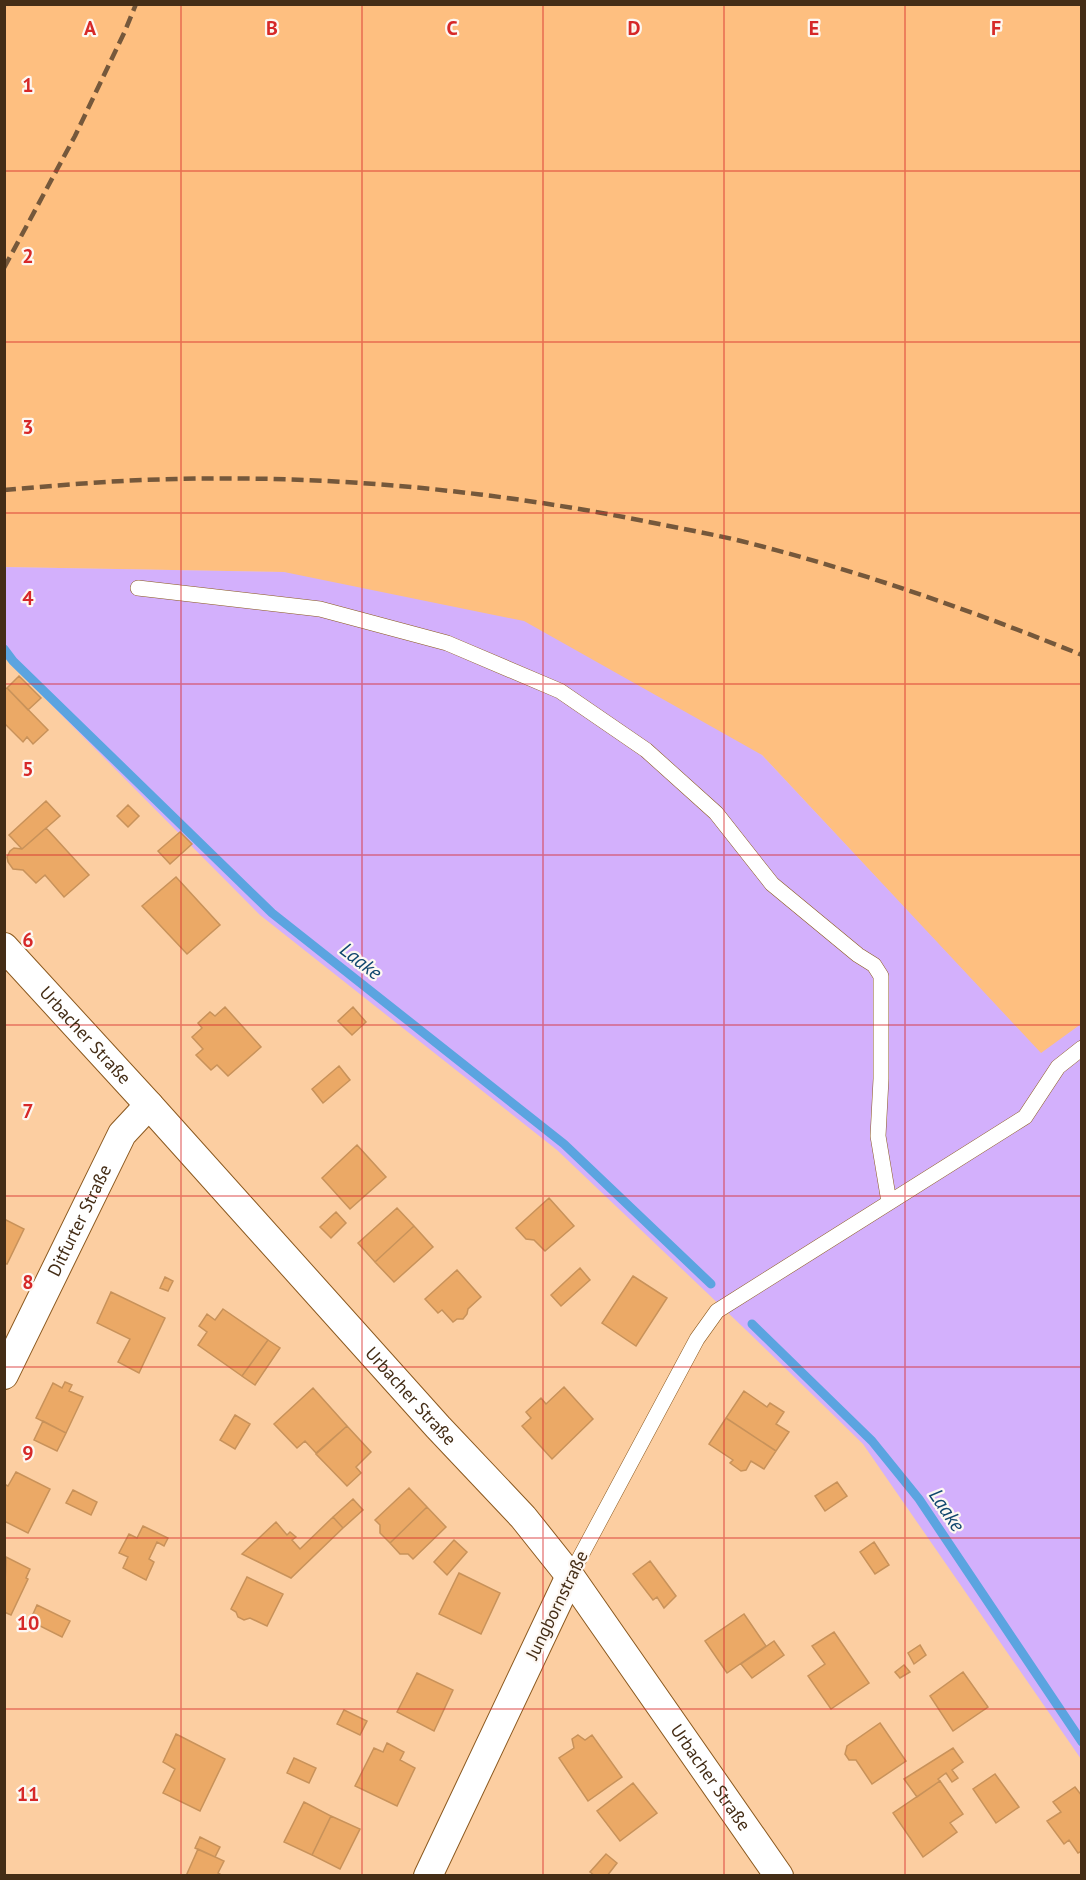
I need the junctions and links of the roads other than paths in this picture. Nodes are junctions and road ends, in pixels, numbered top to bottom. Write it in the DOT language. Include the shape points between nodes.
graph roads {
  1 [pos="138,588"];
  2 [pos="4,947"];
  3 [pos="1082,1048"];
  4 [pos="149,1105"];
  5 [pos="889,1202"];
  6 [pos="4,1375"];
  7 [pos="570,1576"];
  8 [pos="428,1875"];
  9 [pos="779,1875"];
  1 -- 5 [label="lane" via="320,609 447,643 560,691 646,750 716,813 772,884 874,965 880,976 878,1136"];
  2 -- 4 [label="street, Urbacher Straße"];
  3 -- 5 [label="lane, Jungbornstraße" via="1058,1066 1024,1117"];
  4 -- 6 [label="street, Ditfurter Straße" via="122,1134"];
  4 -- 7 [label="street, Urbacher Straße" via="438,1428 523,1516"];
  5 -- 7 [label="lane, Jungbornstraße" via="717,1311 697,1339"];
  7 -- 8 [label="street, Jungbornstraße"];
  7 -- 9 [label="street, Urbacher Straße"];
}
